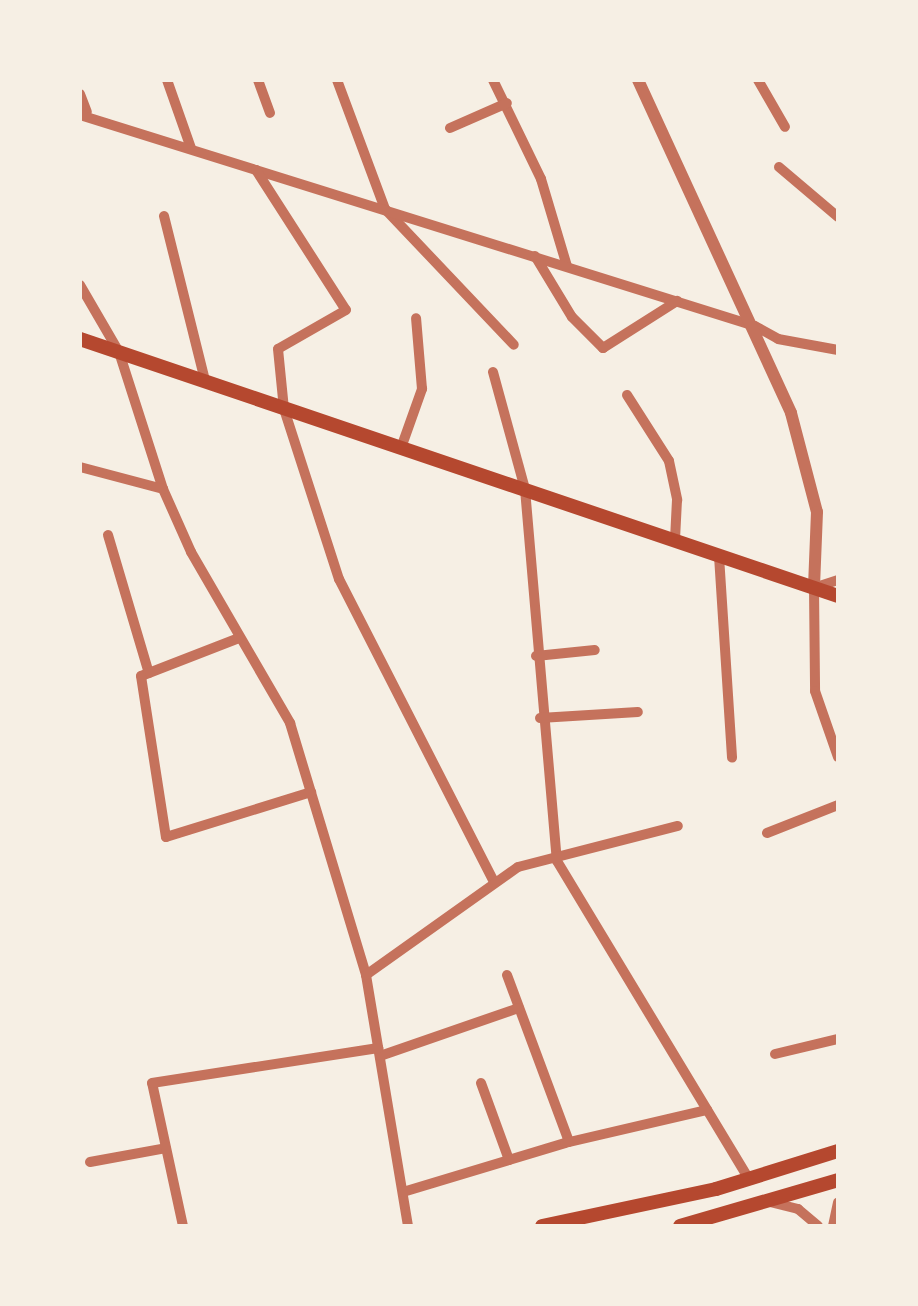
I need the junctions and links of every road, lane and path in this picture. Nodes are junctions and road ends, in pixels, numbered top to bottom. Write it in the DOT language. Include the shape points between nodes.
graph roads {
  1 [pos="166,80"];
  2 [pos="258,80"];
  3 [pos="337,80"];
  4 [pos="493,80"];
  5 [pos="758,80"];
  6 [pos="641,81"];
  7 [pos="80,94"];
  8 [pos="506,103"];
  9 [pos="270,113"];
  10 [pos="84,114"];
  11 [pos="450,128"];
  12 [pos="785,128"];
  13 [pos="191,148"];
  14 [pos="779,166"];
  15 [pos="256,170"];
  16 [pos="384,209"];
  17 [pos="164,216"];
  18 [pos="838,216"];
  19 [pos="535,256"];
  20 [pos="567,266"];
  21 [pos="80,285"];
  22 [pos="678,301"];
  23 [pos="416,318"];
  24 [pos="755,326"];
  25 [pos="80,339"];
  26 [pos="514,345"];
  27 [pos="838,350"];
  28 [pos="120,352"];
  29 [pos="493,372"];
  30 [pos="205,381"];
  31 [pos="627,395"];
  32 [pos="284,409"];
  33 [pos="401,448"];
  34 [pos="80,468"];
  35 [pos="163,490"];
  36 [pos="525,490"];
  37 [pos="108,535"];
  38 [pos="675,540"];
  39 [pos="719,556"];
  40 [pos="838,580"];
  41 [pos="814,588"];
  42 [pos="838,596"];
  43 [pos="239,638"];
  44 [pos="595,650"];
  45 [pos="536,656"];
  46 [pos="149,673"];
  47 [pos="638,712"];
  48 [pos="540,718"];
  49 [pos="838,757"];
  50 [pos="732,758"];
  51 [pos="311,792"];
  52 [pos="838,805"];
  53 [pos="678,826"];
  54 [pos="766,833"];
  55 [pos="557,860"];
  56 [pos="493,880"];
  57 [pos="366,975"];
  58 [pos="506,976"];
  59 [pos="519,1008"];
  60 [pos="838,1039"];
  61 [pos="379,1052"];
  62 [pos="775,1054"];
  63 [pos="481,1083"];
  64 [pos="708,1110"];
  65 [pos="569,1142"];
  66 [pos="166,1148"];
  67 [pos="838,1151"];
  68 [pos="509,1160"];
  69 [pos="90,1162"];
  70 [pos="749,1179"];
  71 [pos="838,1180"];
  72 [pos="716,1189"];
  73 [pos="402,1192"];
  74 [pos="770,1202"];
  75 [pos="838,1204"];
  76 [pos="723,1214"];
  77 [pos="183,1226"];
  78 [pos="408,1226"];
  79 [pos="542,1226"];
  80 [pos="680,1226"];
  81 [pos="818,1226"];
  82 [pos="832,1226"];
  1 -- 13 [label="street"];
  2 -- 9 [label="street"];
  3 -- 16 [label="street"];
  4 -- 8 [label="street"];
  5 -- 12 [label="street"];
  6 -- 24 [label="street"];
  7 -- 10 [label="street"];
  8 -- 11 [label="street"];
  8 -- 20 [label="street"];
  10 -- 13 [label="street"];
  13 -- 15 [label="street"];
  14 -- 18 [label="street"];
  15 -- 16 [label="street"];
  15 -- 32 [label="street" via="346,310 278,349"];
  16 -- 19 [label="street"];
  16 -- 26 [label="street"];
  17 -- 30 [label="street"];
  19 -- 20 [label="street"];
  19 -- 22 [label="street" via="572,317 603,348"];
  20 -- 22 [label="street"];
  21 -- 28 [label="street"];
  22 -- 24 [label="street"];
  23 -- 33 [label="street" via="422,389"];
  24 -- 27 [label="street" via="778,338"];
  24 -- 41 [label="street" via="813,485 819,542"];
  25 -- 28 [label="main road"];
  28 -- 30 [label="main road"];
  28 -- 35 [label="street"];
  29 -- 36 [label="street"];
  30 -- 32 [label="main road"];
  31 -- 38 [label="street" via="669,461 678,500"];
  32 -- 33 [label="main road"];
  32 -- 56 [label="street" via="352,610"];
  33 -- 36 [label="main road"];
  34 -- 35 [label="street"];
  35 -- 43 [label="street"];
  36 -- 38 [label="main road"];
  36 -- 45 [label="street"];
  37 -- 46 [label="street"];
  38 -- 39 [label="main road"];
  39 -- 41 [label="main road"];
  39 -- 50 [label="street"];
  40 -- 41 [label="street"];
  41 -- 42 [label="main road"];
  41 -- 49 [label="street" via="814,691"];
  43 -- 46 [label="street"];
  43 -- 51 [label="street" via="290,723"];
  44 -- 45 [label="street"];
  45 -- 48 [label="street"];
  46 -- 51 [label="street" via="141,676 166,837"];
  47 -- 48 [label="street"];
  48 -- 55 [label="street"];
  51 -- 57 [label="street"];
  52 -- 54 [label="street"];
  53 -- 55 [label="street"];
  55 -- 56 [label="street"];
  55 -- 64 [label="street"];
  56 -- 57 [label="street"];
  57 -- 61 [label="street"];
  58 -- 59 [label="street"];
  59 -- 61 [label="street"];
  59 -- 65 [label="street"];
  60 -- 62 [label="street"];
  61 -- 66 [label="street" via="152,1083"];
  61 -- 73 [label="street"];
  63 -- 68 [label="street"];
  64 -- 65 [label="street"];
  64 -- 70 [label="street"];
  65 -- 68 [label="street"];
  66 -- 69 [label="street"];
  66 -- 77 [label="street"];
  67 -- 70 [label="main road"];
  68 -- 73 [label="street"];
  70 -- 72 [label="main road"];
  71 -- 74 [label="main road"];
  72 -- 76 [label="main road"];
  72 -- 79 [label="main road"];
  73 -- 78 [label="street"];
  74 -- 76 [label="main road"];
  74 -- 81 [label="street" via="798,1209"];
  75 -- 82 [label="street"];
  76 -- 80 [label="main road"];
}
